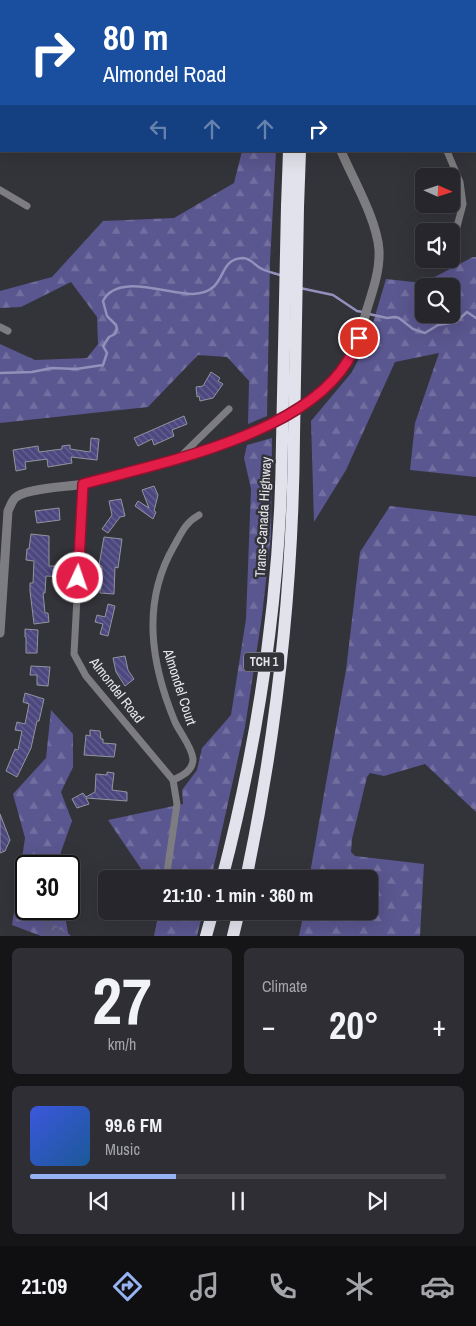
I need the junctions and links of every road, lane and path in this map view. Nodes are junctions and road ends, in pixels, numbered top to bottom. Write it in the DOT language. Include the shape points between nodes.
graph roads {
  1 [pos="289,152"];
  2 [pos="300,152"];
  3 [pos="341,152"];
  4 [pos="447,152"];
  5 [pos="0,190"];
  6 [pos="26,206"];
  7 [pos="292,206"];
  8 [pos="458,223"];
  9 [pos="0,327"];
  10 [pos="8,331"];
  11 [pos="229,410"];
  12 [pos="178,459"];
  13 [pos="83,484"];
  14 [pos="199,515"];
  15 [pos="0,633"];
  16 [pos="173,780"];
  17 [pos="167,870"];
  18 [pos="224,870"];
  19 [pos="248,870"];
  20 [pos="210,920"];
  21 [pos="237,920"];
  22 [pos="206,936"];
  23 [pos="233,936"];
  1 -- 7 [label="highway, Trans-Canada Highway / TCH 1"];
  2 -- 7 [label="highway, Trans-Canada Highway / TCH 1"];
  3 -- 12 [label="street" via="375,231 379,249 375,286 359,338 347,362 322,390 280,418"];
  4 -- 8 [label="street" via="460,182 463,204"];
  5 -- 6 [label="street"];
  7 -- 18 [label="highway, Trans-Canada Highway / TCH 1, bridge" via="283,326 278,545 267,645 245,775"];
  7 -- 19 [label="highway, Trans-Canada Highway / TCH 1, bridge" via="292,546 284,647 269,756"];
  9 -- 10 [label="street"];
  11 -- 12 [label="street"];
  12 -- 13 [label="street"];
  13 -- 15 [label="street" via="24,492 14,498 8,511"];
  13 -- 16 [label="street, Almondel Road" via="74,654 86,676"];
  14 -- 16 [label="street, Almondel Court" via="189,521 168,556 152,616 153,646 159,672 175,722 193,759 191,768"];
  16 -- 17 [label="street" via="177,804"];
  20 -- 22 [label="highway"];
  21 -- 23 [label="highway"];
}
